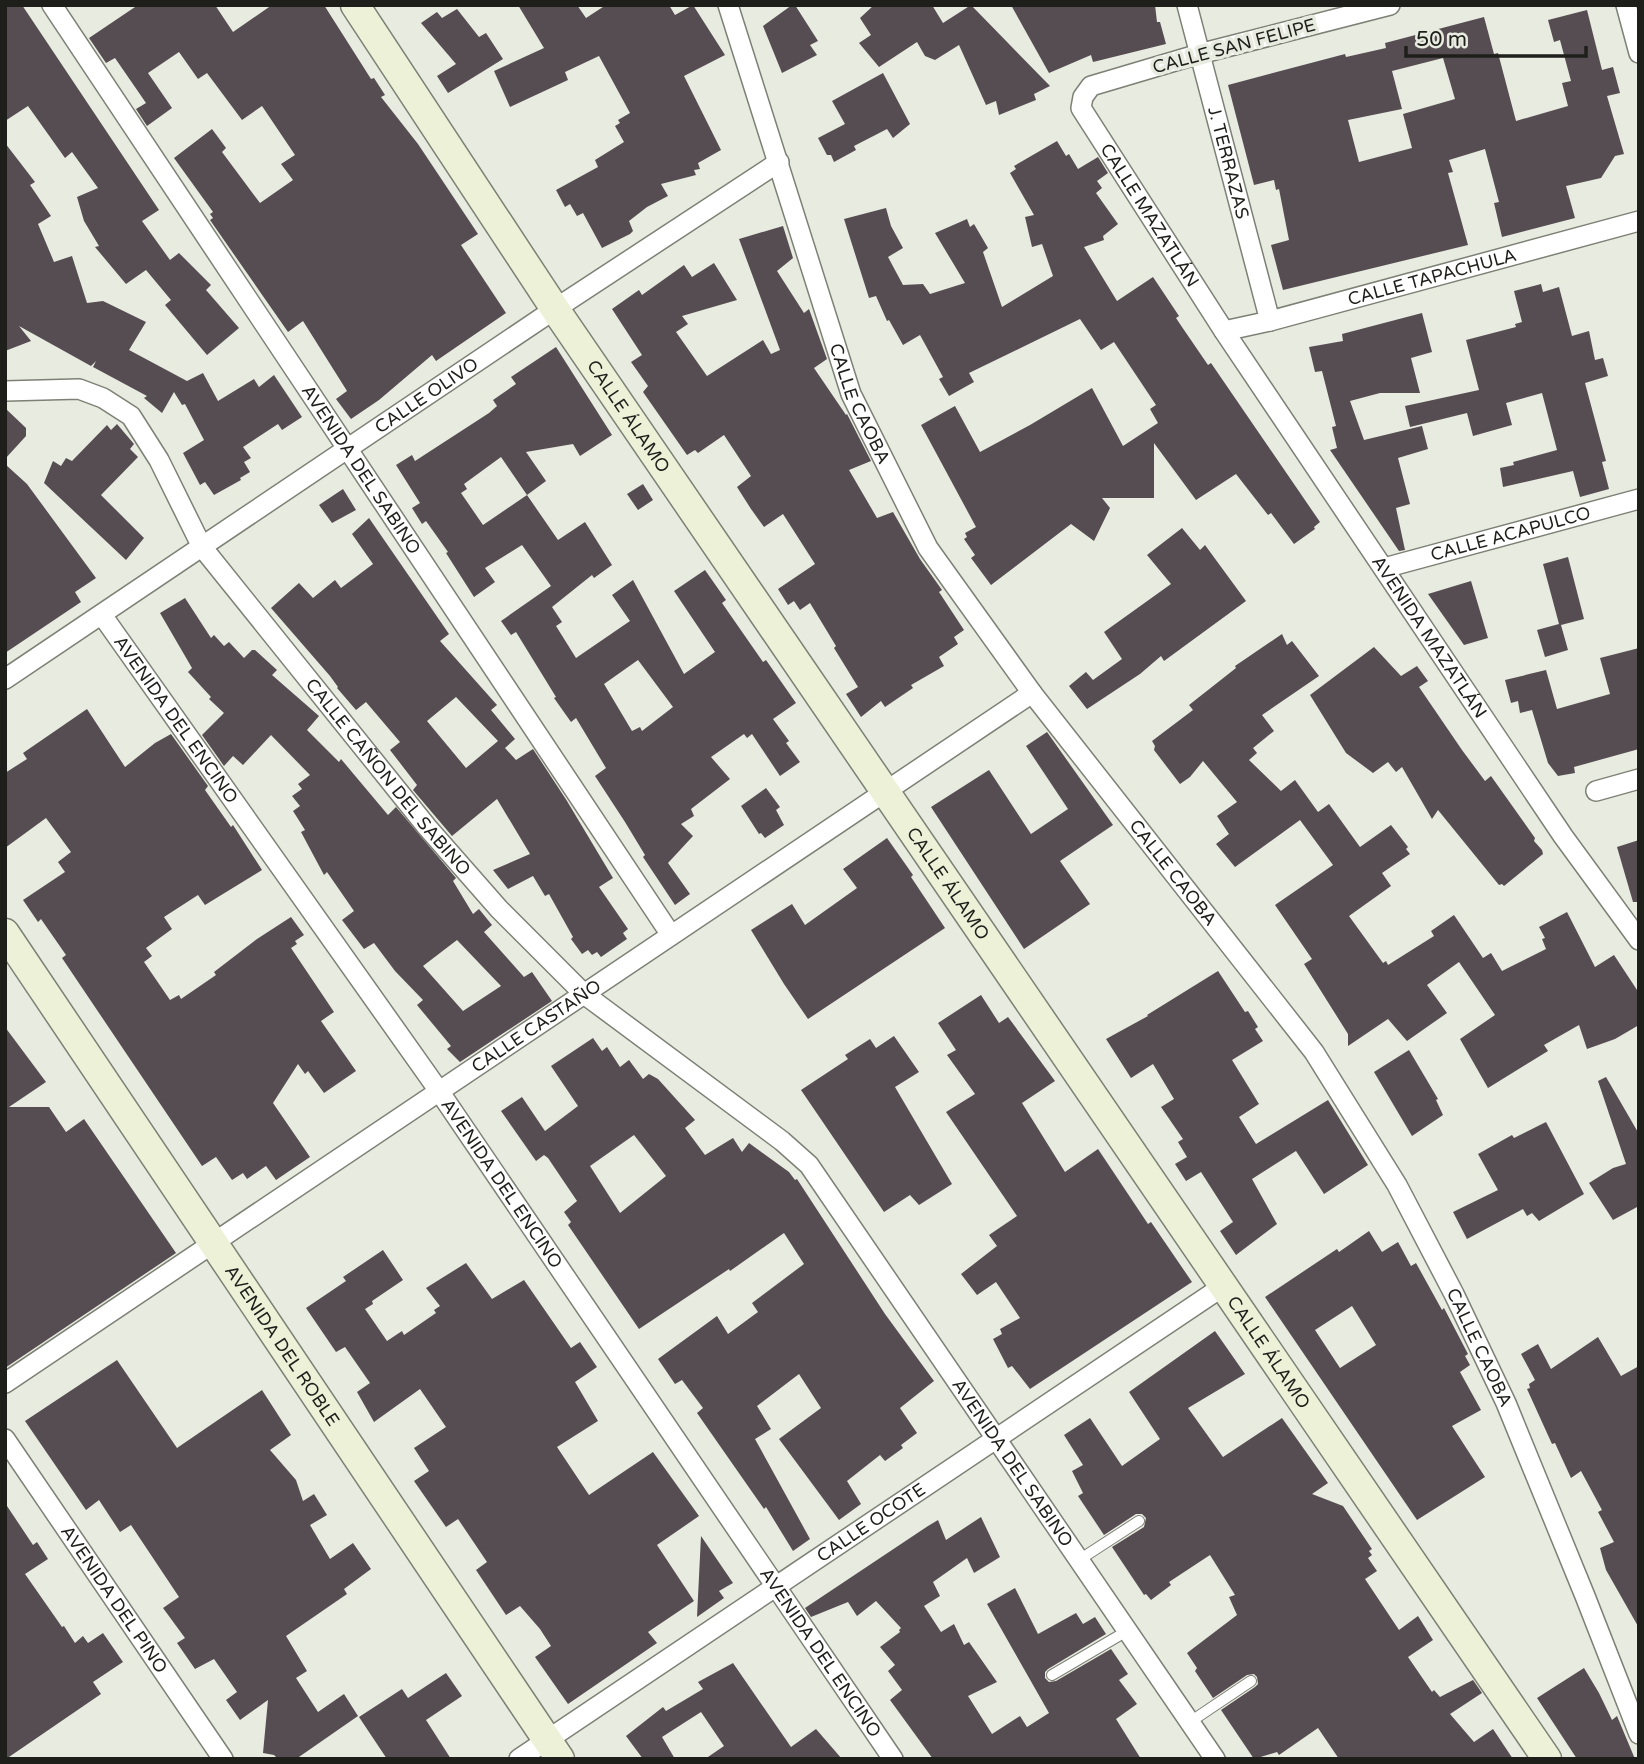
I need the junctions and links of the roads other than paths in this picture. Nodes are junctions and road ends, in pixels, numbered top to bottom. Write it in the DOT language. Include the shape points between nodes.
graph roads {
  1 [pos="52,5"];
  2 [pos="355,5"];
  3 [pos="728,5"];
  4 [pos="1187,5"];
  5 [pos="1390,5"];
  6 [pos="1626,5"];
  7 [pos="1639,53"];
  8 [pos="1199,54"];
  9 [pos="1083,97"];
  10 [pos="779,162"];
  11 [pos="1639,221"];
  12 [pos="555,309"];
  13 [pos="1270,321"];
  14 [pos="1224,331"];
  15 [pos="5,391"];
  16 [pos="348,448"];
  17 [pos="1639,499"];
  18 [pos="202,547"];
  19 [pos="1384,568"];
  20 [pos="102,615"];
  21 [pos="5,679"];
  22 [pos="1032,693"];
  23 [pos="1639,779"];
  24 [pos="1596,791"];
  25 [pos="884,792"];
  26 [pos="5,933"];
  27 [pos="671,935"];
  28 [pos="1639,940"];
  29 [pos="584,993"];
  30 [pos="439,1091"];
  31 [pos="809,1165"];
  32 [pos="214,1243"];
  33 [pos="1222,1287"];
  34 [pos="5,1383"];
  35 [pos="5,1439"];
  36 [pos="997,1440"];
  37 [pos="1139,1521"];
  38 [pos="1079,1560"];
  39 [pos="778,1587"];
  40 [pos="1127,1631"];
  41 [pos="1052,1675"];
  42 [pos="1251,1681"];
  43 [pos="1190,1722"];
  44 [pos="1639,1734"];
  45 [pos="554,1749"];
  46 [pos="223,1759"];
  47 [pos="519,1759"];
  48 [pos="894,1759"];
  49 [pos="1215,1759"];
  50 [pos="1547,1759"];
  1 -- 16 [label="street, AVENIDA DEL SABINO"];
  2 -- 12 [label="main road, CALLE ÁLAMO"];
  3 -- 10 [label="street, CALLE CAOBA"];
  4 -- 8 [label="street, J. TERRAZAS"];
  5 -- 8 [label="street, CALLE SAN FELIPE"];
  6 -- 7 [label="street"];
  8 -- 9 [label="street, CALLE SAN FELIPE" via="1091,86"];
  8 -- 13 [label="street, J. TERRAZAS"];
  9 -- 14 [label="street, CALLE MAZATLÁN" via="1082,108"];
  10 -- 12 [label="street, CALLE OLIVO"];
  10 -- 22 [label="street, CALLE CAOBA" via="851,394 928,548"];
  11 -- 13 [label="street, CALLE TAPACHULA"];
  12 -- 16 [label="street, CALLE OLIVO"];
  12 -- 25 [label="main road, CALLE ÁLAMO"];
  13 -- 14 [label="street, CALLE TAPACHULA"];
  14 -- 19 [label="street, AVENIDA MAZATLÁN"];
  15 -- 18 [label="street, CALLE CAÑON DEL SABINO" via="79,389 131,416 159,460"];
  16 -- 18 [label="street, CALLE OLIVO"];
  16 -- 27 [label="street, AVENIDA DEL SABINO"];
  17 -- 19 [label="street, CALLE ACAPULCO"];
  18 -- 20 [label="street, CALLE OLIVO"];
  18 -- 29 [label="street, CALLE CAÑON DEL SABINO" via="427,827 499,909"];
  19 -- 28 [label="street, AVENIDA MAZATLÁN" via="1563,836"];
  20 -- 21 [label="street, CALLE OLIVO"];
  20 -- 30 [label="street, AVENIDA DEL ENCINO"];
  22 -- 25 [label="street, CALLE CASTAÑO"];
  22 -- 44 [label="street, CALLE CAOBA" via="1314,1052 1397,1185 1506,1403"];
  23 -- 24 [label="street"];
  25 -- 27 [label="street, CALLE CASTAÑO"];
  25 -- 33 [label="main road, CALLE ÁLAMO"];
  26 -- 32 [label="main road, AVENIDA DEL ROBLE"];
  27 -- 29 [label="street, CALLE CASTAÑO"];
  29 -- 30 [label="street, CALLE CASTAÑO"];
  29 -- 31 [label="street, CALLE CAÑON DEL SABINO"];
  30 -- 32 [label="street, CALLE CASTAÑO"];
  30 -- 39 [label="street, AVENIDA DEL ENCINO"];
  31 -- 36 [label="street, AVENIDA DEL SABINO"];
  32 -- 34 [label="street, CALLE CASTAÑO"];
  32 -- 45 [label="main road, AVENIDA DEL ROBLE"];
  33 -- 36 [label="street, CALLE OCOTE"];
  33 -- 50 [label="main road, CALLE ÁLAMO"];
  35 -- 46 [label="street, AVENIDA DEL PINO"];
  36 -- 38 [label="street, AVENIDA DEL SABINO"];
  36 -- 39 [label="street, CALLE OCOTE"];
  37 -- 38 [label="lane"];
  38 -- 40 [label="street, AVENIDA DEL SABINO"];
  39 -- 45 [label="street, CALLE OCOTE"];
  39 -- 48 [label="street, AVENIDA DEL ENCINO"];
  40 -- 41 [label="lane"];
  40 -- 43 [label="street, AVENIDA DEL SABINO"];
  42 -- 43 [label="lane"];
  43 -- 49 [label="street, AVENIDA DEL SABINO"];
  45 -- 47 [label="street, CALLE OCOTE"];
}
